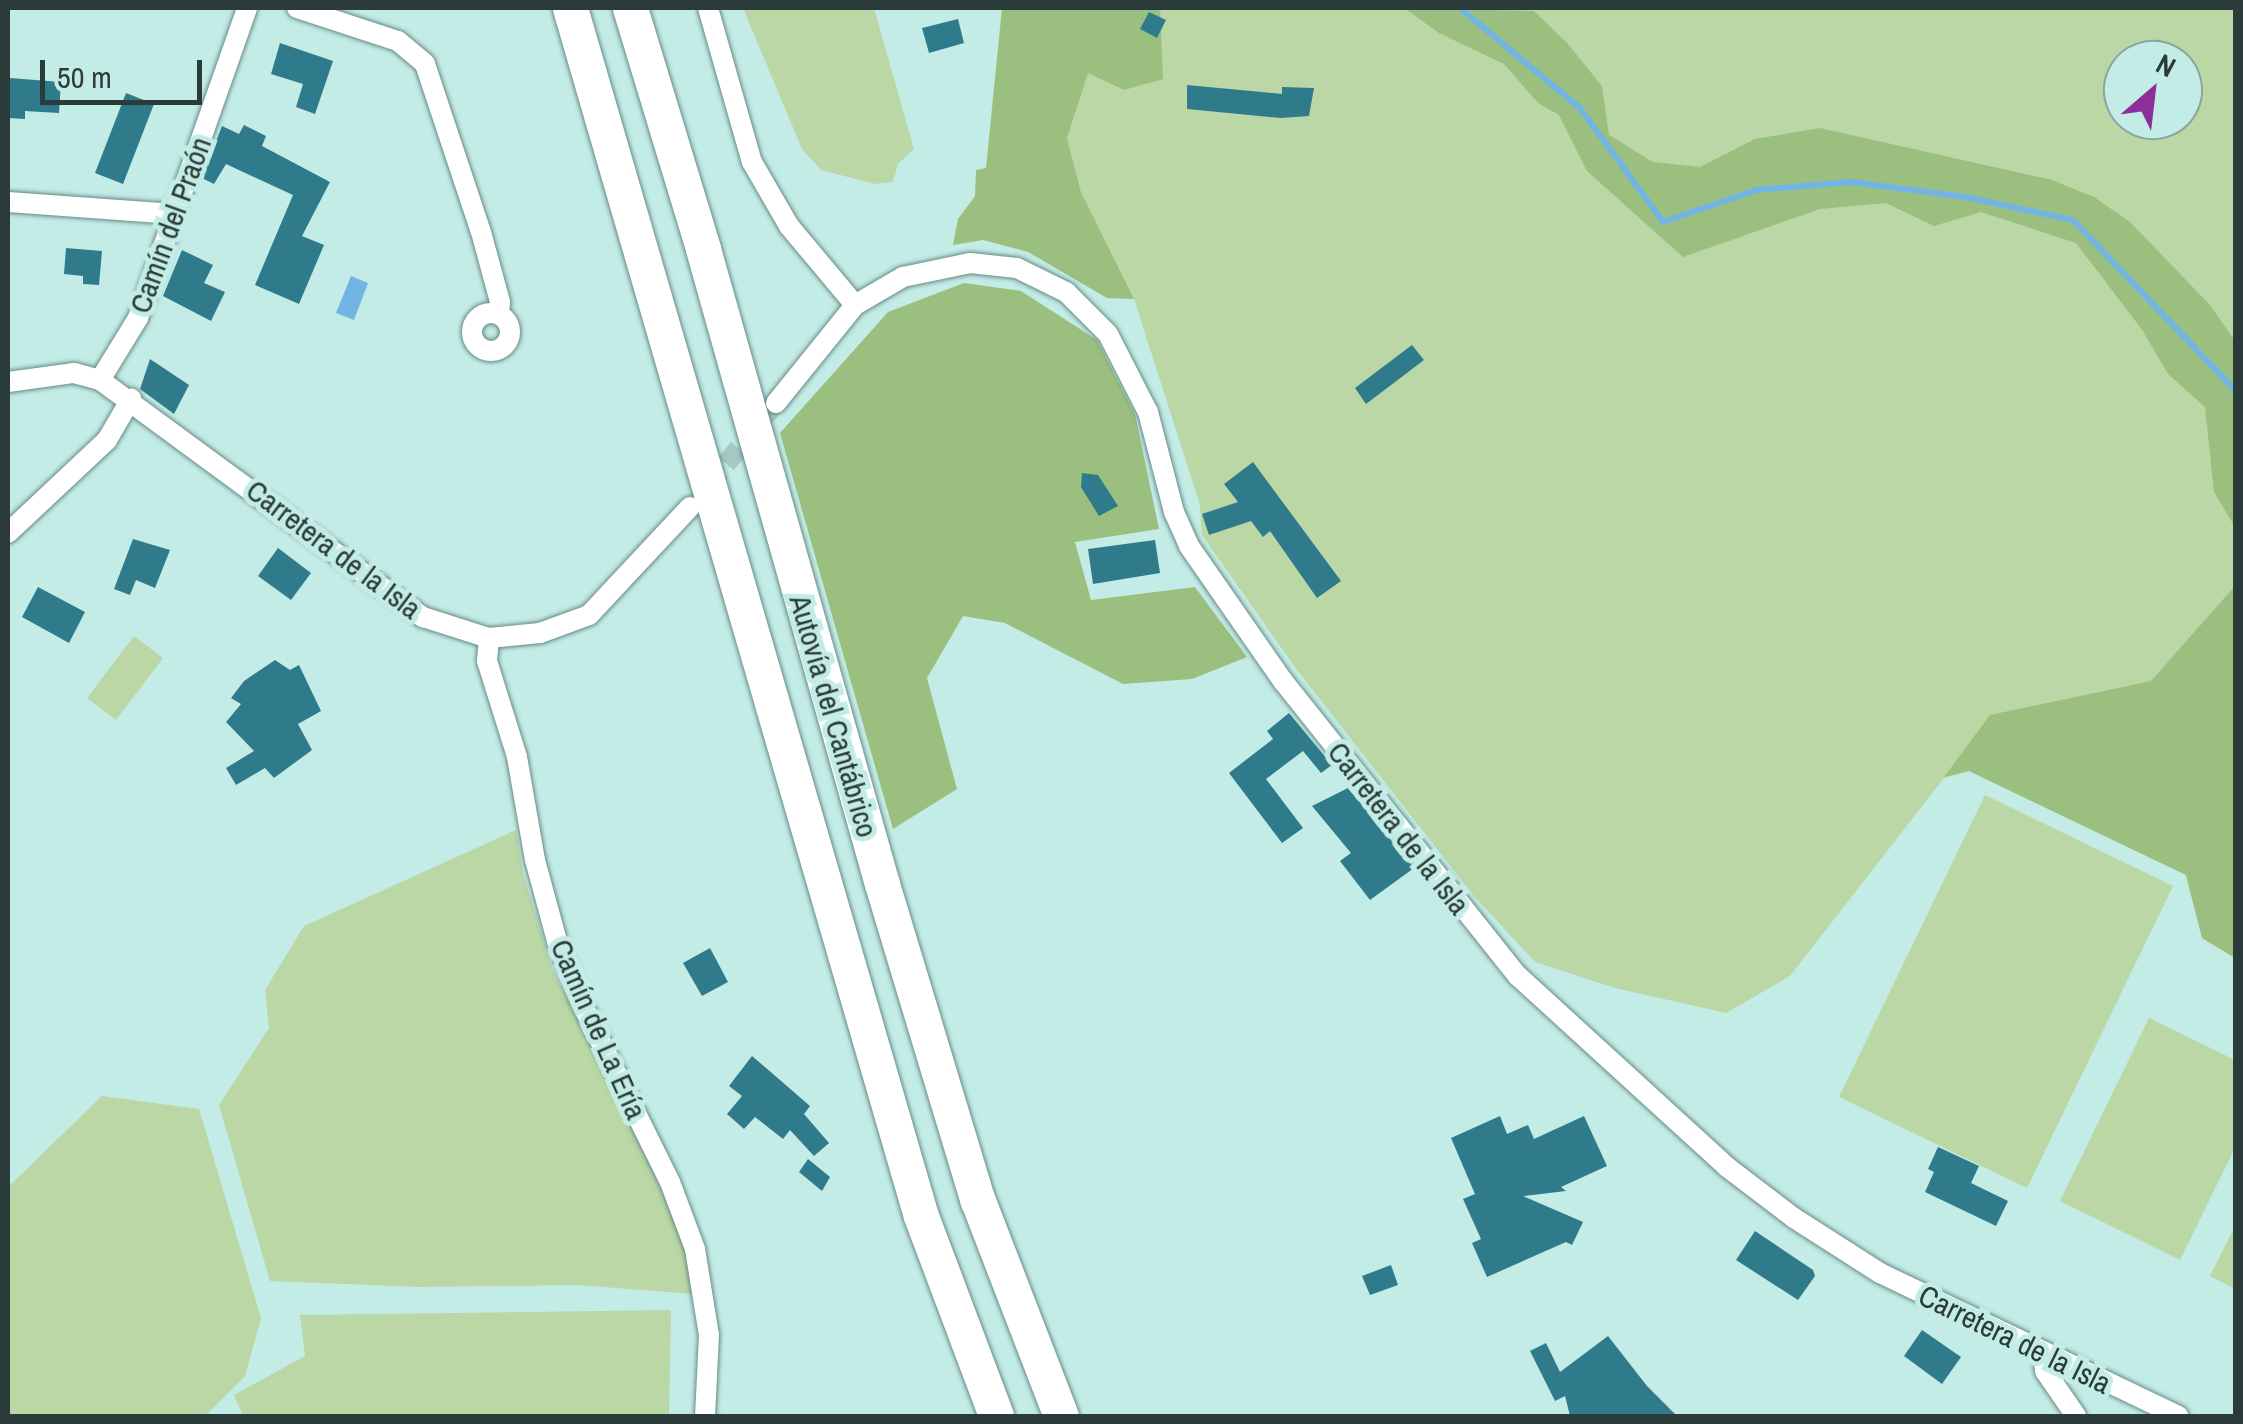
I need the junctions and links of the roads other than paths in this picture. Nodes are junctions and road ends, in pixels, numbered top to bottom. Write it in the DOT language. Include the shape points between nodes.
graph roads {
  1 [pos="247,8"];
  2 [pos="297,8"];
  3 [pos="555,8"];
  4 [pos="570,8"];
  5 [pos="630,8"];
  6 [pos="708,8"];
  7 [pos="8,202"];
  8 [pos="633,213"];
  9 [pos="174,214"];
  10 [pos="855,304"];
  11 [pos="499,314"];
  12 [pos="100,380"];
  13 [pos="8,382"];
  14 [pos="131,399"];
  15 [pos="776,404"];
  16 [pos="690,507"];
  17 [pos="8,532"];
  18 [pos="489,638"];
  19 [pos="2043,1354"];
  20 [pos="705,1416"];
  21 [pos="996,1416"];
  22 [pos="1060,1416"];
  23 [pos="2076,1416"];
  24 [pos="2179,1416"];
  1 -- 9 [label="street, Camín del Praón"];
  2 -- 11 [label="street" via="398,41 425,64 481,232"];
  3 -- 8 [label="highway"];
  4 -- 8 [label="highway, Autovía del Cantábrico"];
  5 -- 22 [label="highway, Autovía del Cantábrico" via="972,1182"];
  6 -- 10 [label="street" via="752,162 789,226"];
  7 -- 9 [label="street"];
  8 -- 21 [label="highway, Autovía del Cantábrico" via="921,1216"];
  9 -- 12 [label="street, Camín del Praón" via="138,318"];
  10 -- 15 [label="street, Carretera de la Isla"];
  10 -- 19 [label="street, Carretera de la Isla" via="903,277 970,263 1017,268 1066,292 1108,334 1148,412 1189,546 1282,681 1518,976 1727,1167 1794,1218 1880,1273"];
  12 -- 13 [label="street" via="74,373"];
  12 -- 14 [label="street, Carretera de la Isla"];
  14 -- 17 [label="street" via="106,440"];
  14 -- 18 [label="street, Carretera de la Isla" via="423,617"];
  16 -- 18 [label="street, Carretera de la Isla" via="589,615 540,632"];
  18 -- 20 [label="street, Camín de La Ería" via="487,661 517,757 557,941 695,1249 709,1335"];
  19 -- 23 [label="street" via="2049,1378"];
  19 -- 24 [label="street, Carretera de la Isla"];
}
